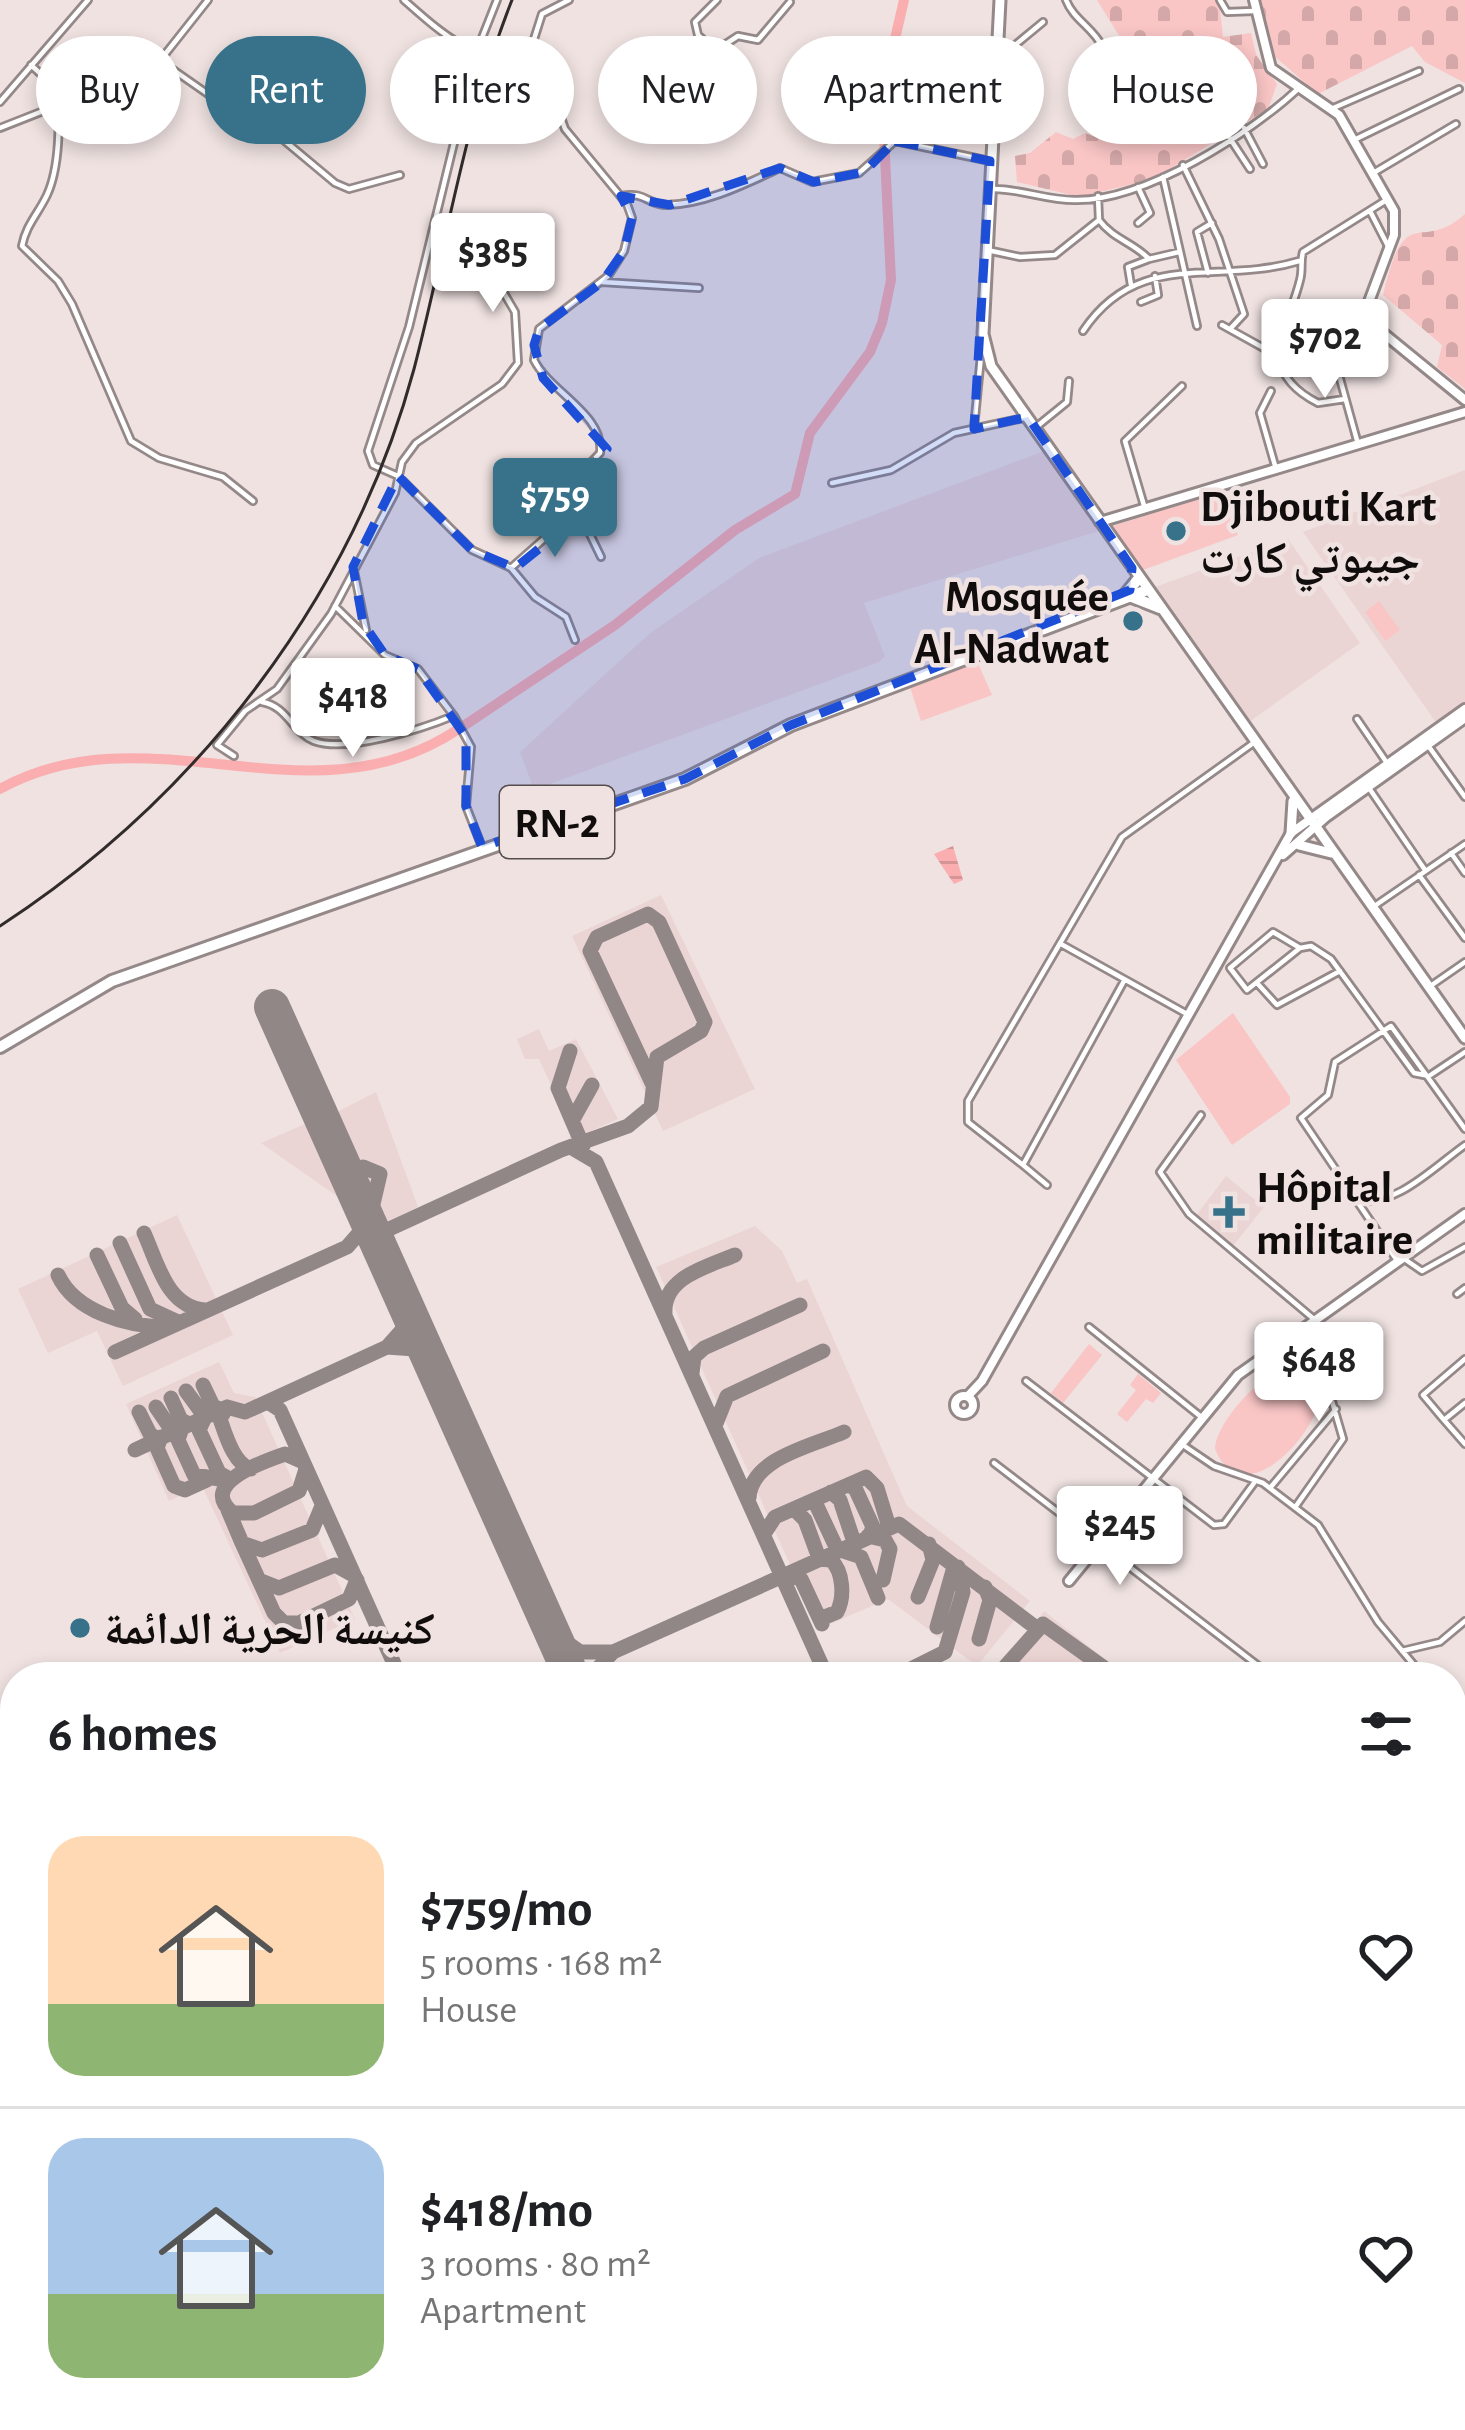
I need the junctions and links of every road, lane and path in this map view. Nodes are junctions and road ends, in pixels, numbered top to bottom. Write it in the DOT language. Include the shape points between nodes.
graph roads {
  1 [pos="88,0"];
  2 [pos="208,0"];
  3 [pos="404,0"];
  4 [pos="496,0"];
  5 [pos="569,0"];
  6 [pos="717,0"];
  7 [pos="1000,0"];
  8 [pos="1066,0"];
  9 [pos="1220,0"];
  10 [pos="790,2"];
  11 [pos="1255,6"];
  12 [pos="1043,22"];
  13 [pos="176,36"];
  14 [pos="453,36"];
  15 [pos="482,36"];
  16 [pos="535,36"];
  17 [pos="996,36"];
  18 [pos="1026,36"];
  19 [pos="1097,36"];
  20 [pos="31,65"];
  21 [pos="36,70"];
  22 [pos="1419,71"];
  23 [pos="181,75"];
  24 [pos="1299,88"];
  25 [pos="1459,89"];
  26 [pos="0,102"];
  27 [pos="1331,109"];
  28 [pos="36,114"];
  29 [pos="1257,119"];
  30 [pos="1456,124"];
  31 [pos="0,128"];
  32 [pos="574,140"];
  33 [pos="1356,140"];
  34 [pos="55,144"];
  35 [pos="454,144"];
  36 [pos="990,144"];
  37 [pos="1217,144"];
  38 [pos="1233,144"];
  39 [pos="1252,144"];
  40 [pos="990,161"];
  41 [pos="1263,164"];
  42 [pos="1184,165"];
  43 [pos="1250,169"];
  44 [pos="1375,172"];
  45 [pos="400,176"];
  46 [pos="1163,177"];
  47 [pos="1138,188"];
  48 [pos="989,189"];
  49 [pos="621,196"];
  50 [pos="1098,196"];
  51 [pos="1388,199"];
  52 [pos="1370,211"];
  53 [pos="1099,220"];
  54 [pos="1138,223"];
  55 [pos="1212,223"];
  56 [pos="1389,249"];
  57 [pos="987,250"];
  58 [pos="1181,252"];
  59 [pos="473,258"];
  60 [pos="1149,259"];
  61 [pos="1300,260"];
  62 [pos="1227,268"];
  63 [pos="1208,273"];
  64 [pos="1185,274"];
  65 [pos="1155,276"];
  66 [pos="602,282"];
  67 [pos="1131,285"];
  68 [pos="699,288"];
  69 [pos="1142,302"];
  70 [pos="1222,325"];
  71 [pos="1197,326"];
  72 [pos="1231,328"];
  73 [pos="1083,331"];
  74 [pos="983,334"];
  75 [pos="1330,346"];
  76 [pos="1278,356"];
  77 [pos="534,361"];
  78 [pos="518,363"];
  79 [pos="1070,381"];
  80 [pos="1182,386"];
  81 [pos="1271,391"];
  82 [pos="1345,399"];
  83 [pos="1465,400"];
  84 [pos="1465,412"];
  85 [pos="1031,423"];
  86 [pos="974,428"];
  87 [pos="1358,444"];
  88 [pos="1276,470"];
  89 [pos="398,476"];
  90 [pos="832,483"];
  91 [pos="253,501"];
  92 [pos="1145,509"];
  93 [pos="578,518"];
  94 [pos="1100,522"];
  95 [pos="601,557"];
  96 [pos="353,567"];
  97 [pos="511,568"];
  98 [pos="1135,573"];
  99 [pos="1147,590"];
  100 [pos="1124,597"];
  101 [pos="335,607"];
  102 [pos="1160,608"];
  103 [pos="367,636"];
  104 [pos="575,640"];
  105 [pos="256,703"];
  106 [pos="1465,714"];
  107 [pos="454,716"];
  108 [pos="1357,719"];
  109 [pos="1254,742"];
  110 [pos="1425,742"];
  111 [pos="234,757"];
  112 [pos="1391,768"];
  113 [pos="1369,788"];
  114 [pos="1292,796"];
  115 [pos="1465,797"];
  116 [pos="1312,823"];
  117 [pos="1291,832"];
  118 [pos="1465,844"];
  119 [pos="1299,845"];
  120 [pos="482,847"];
  121 [pos="1450,853"];
  122 [pos="1336,855"];
  123 [pos="1282,856"];
  124 [pos="1465,872"];
  125 [pos="1422,873"];
  126 [pos="1372,907"];
  127 [pos="1465,938"];
  128 [pos="1060,944"];
  129 [pos="1300,948"];
  130 [pos="1465,962"];
  131 [pos="1340,971"];
  132 [pos="1124,980"];
  133 [pos="1256,982"];
  134 [pos="1429,987"];
  135 [pos="1191,1016"];
  136 [pos="1382,1031"];
  137 [pos="1465,1038"];
  138 [pos="0,1048"];
  139 [pos="1465,1052"];
  140 [pos="1429,1076"];
  141 [pos="1201,1115"];
  142 [pos="1465,1130"];
  143 [pos="1465,1145"];
  144 [pos="1023,1165"];
  145 [pos="1047,1185"];
  146 [pos="1356,1198"];
  147 [pos="1465,1214"];
  148 [pos="1465,1247"];
  149 [pos="1401,1260"];
  150 [pos="1465,1288"];
  151 [pos="1457,1294"];
  152 [pos="1315,1320"];
  153 [pos="1089,1327"];
  154 [pos="1289,1339"];
  155 [pos="1465,1359"];
  156 [pos="1026,1381"];
  157 [pos="970,1401"];
  158 [pos="1465,1402"];
  159 [pos="1336,1409"];
  160 [pos="1200,1416"];
  161 [pos="1444,1420"];
  162 [pos="1180,1443"];
  163 [pos="1465,1444"];
  164 [pos="994,1463"];
  165 [pos="1150,1480"];
  166 [pos="1254,1483"];
  167 [pos="1270,1488"];
  168 [pos="1296,1506"];
  169 [pos="1099,1547"];
  170 [pos="1069,1581"];
  171 [pos="1465,1621"];
  172 [pos="1401,1651"];
  173 [pos="1253,1662"];
  174 [pos="1411,1662"];
  1 -- 20 [label="street"];
  2 -- 13 [label="street"];
  3 -- 14 [label="street"];
  4 -- 15 [label="street"];
  5 -- 16 [label="street" via="542,14"];
  6 -- 10 [label="street" via="695,22 715,51 738,36 761,38"];
  7 -- 17 [label="main road"];
  8 -- 19 [label="street"];
  9 -- 11 [label="street" via="1228,12"];
  11 -- 24 [label="street" via="1264,57"];
  12 -- 18 [label="street"];
  20 -- 21 [label="street"];
  20 -- 26 [label="street"];
  22 -- 27 [label="street"];
  23 -- 45 [label="street" via="262,122 335,183 349,189"];
  24 -- 27 [label="street"];
  24 -- 29 [label="street"];
  25 -- 33 [label="street"];
  27 -- 33 [label="street"];
  28 -- 31 [label="street"];
  30 -- 44 [label="street"];
  32 -- 49 [label="street"];
  33 -- 44 [label="street"];
  34 -- 91 [label="street" via="49,192 22,246 72,304 131,440 159,458 223,477"];
  35 -- 89 [label="street" via="409,327 368,451 374,465"];
  36 -- 40 [label="main road"];
  37 -- 42 [label="street"];
  38 -- 43 [label="street"];
  39 -- 41 [label="street"];
  40 -- 48 [label="main road"];
  40 -- 49 [label="street" via="895,141 859,173 812,182 784,167 670,205 639,193"];
  42 -- 46 [label="street"];
  42 -- 55 [label="street"];
  44 -- 51 [label="street"];
  46 -- 47 [label="street"];
  46 -- 58 [label="street"];
  47 -- 50 [label="street"];
  47 -- 54 [label="street" via="1150,213"];
  48 -- 50 [label="street"];
  48 -- 57 [label="main road"];
  49 -- 66 [label="street" via="630,233"];
  50 -- 53 [label="street"];
  51 -- 52 [label="street"];
  51 -- 56 [label="street" via="1396,219"];
  52 -- 56 [label="street"];
  52 -- 61 [label="street"];
  53 -- 57 [label="street" via="1055,255"];
  53 -- 60 [label="street"];
  55 -- 62 [label="street"];
  55 -- 63 [label="street" via="1197,232"];
  56 -- 83 [label="street" via="1369,298 1372,324"];
  57 -- 74 [label="main road"];
  58 -- 60 [label="street"];
  58 -- 64 [label="street"];
  59 -- 78 [label="street" via="515,312"];
  60 -- 67 [label="street" via="1128,267"];
  61 -- 62 [label="street"];
  61 -- 76 [label="street"];
  62 -- 63 [label="street"];
  62 -- 72 [label="street" via="1244,314"];
  63 -- 64 [label="street"];
  64 -- 65 [label="street"];
  64 -- 71 [label="street"];
  65 -- 67 [label="street"];
  65 -- 69 [label="street" via="1158,295"];
  66 -- 68 [label="street"];
  66 -- 77 [label="street" via="539,328"];
  67 -- 73 [label="street" via="1107,299"];
  70 -- 72 [label="street"];
  72 -- 76 [label="street"];
  74 -- 85 [label="main road" via="991,366"];
  74 -- 86 [label="street"];
  75 -- 82 [label="street"];
  76 -- 82 [label="street" via="1310,399"];
  77 -- 78 [label="street"];
  77 -- 93 [label="street" via="599,436 600,453 572,486"];
  78 -- 89 [label="street" via="484,398 416,443"];
  79 -- 85 [label="street" via="1067,402"];
  80 -- 92 [label="street" via="1125,441"];
  81 -- 88 [label="street" via="1260,413"];
  82 -- 87 [label="street"];
  84 -- 87 [label="street"];
  85 -- 86 [label="street"];
  85 -- 94 [label="main road"];
  86 -- 90 [label="street" via="891,470"];
  87 -- 88 [label="street"];
  88 -- 92 [label="street"];
  89 -- 96 [label="street"];
  89 -- 97 [label="street" via="460,541"];
  92 -- 94 [label="street"];
  93 -- 95 [label="street"];
  93 -- 97 [label="street"];
  94 -- 98 [label="main road"];
  96 -- 101 [label="street"];
  96 -- 103 [label="street"];
  97 -- 104 [label="street" via="535,598 566,617"];
  98 -- 99 [label="main road"];
  98 -- 100 [label="highway"];
  99 -- 100 [label="highway, RN-2"];
  99 -- 102 [label="main road"];
  100 -- 102 [label="highway"];
  100 -- 120 [label="highway, RN-2" via="791,725 685,779"];
  101 -- 103 [label="street"];
  101 -- 105 [label="street" via="290,674"];
  102 -- 109 [label="main road"];
  103 -- 107 [label="street" via="385,655 418,669"];
  105 -- 107 [label="street" via="276,706 308,738 326,743 400,735"];
  105 -- 111 [label="street" via="218,745"];
  106 -- 110 [label="street"];
  107 -- 120 [label="street" via="471,746 466,806"];
  108 -- 112 [label="street"];
  109 -- 114 [label="main road"];
  109 -- 128 [label="street" via="1122,837"];
  110 -- 112 [label="street"];
  110 -- 115 [label="street"];
  112 -- 113 [label="street"];
  112 -- 116 [label="street"];
  113 -- 116 [label="street"];
  113 -- 125 [label="street"];
  114 -- 116 [label="main road"];
  114 -- 117 [label="main road"];
  116 -- 117 [label="street"];
  116 -- 119 [label="street"];
  116 -- 122 [label="main road"];
  117 -- 123 [label="street"];
  118 -- 121 [label="street"];
  119 -- 122 [label="main road"];
  119 -- 123 [label="street"];
  120 -- 138 [label="highway, RN-2" via="112,981"];
  121 -- 124 [label="street"];
  121 -- 125 [label="street"];
  122 -- 126 [label="main road"];
  123 -- 135 [label="street"];
  125 -- 126 [label="street"];
  125 -- 127 [label="street"];
  126 -- 134 [label="main road"];
  128 -- 132 [label="street"];
  128 -- 144 [label="street" via="965,1108 968,1122"];
  129 -- 131 [label="street" via="1322,951"];
  129 -- 133 [label="street"];
  129 -- 133 [label="street" via="1273,932 1231,968 1247,990"];
  130 -- 134 [label="street"];
  131 -- 133 [label="street" via="1277,1005"];
  131 -- 136 [label="street"];
  132 -- 135 [label="street"];
  132 -- 144 [label="street"];
  134 -- 137 [label="main road"];
  135 -- 157 [label="street"];
  136 -- 140 [label="street" via="1409,1070"];
  136 -- 140 [label="street" via="1394,1028"];
  136 -- 146 [label="street" via="1335,1062 1328,1095 1301,1118"];
  139 -- 140 [label="street"];
  140 -- 142 [label="street"];
  141 -- 152 [label="street" via="1160,1172 1189,1214"];
  143 -- 146 [label="street" via="1388,1198"];
  144 -- 145 [label="street"];
  146 -- 149 [label="street"];
  147 -- 149 [label="street"];
  148 -- 149 [label="street" via="1421,1271"];
  149 -- 152 [label="street"];
  150 -- 151 [label="street"];
  152 -- 154 [label="street"];
  153 -- 160 [label="street"];
  154 -- 159 [label="street" via="1322,1366"];
  154 -- 160 [label="street" via="1238,1375"];
  155 -- 161 [label="street" via="1423,1395"];
  156 -- 165 [label="street"];
  158 -- 161 [label="street"];
  159 -- 167 [label="street"];
  159 -- 168 [label="street" via="1341,1447"];
  160 -- 162 [label="street"];
  161 -- 163 [label="street"];
  162 -- 165 [label="street"];
  162 -- 166 [label="street"];
  164 -- 169 [label="street"];
  165 -- 166 [label="street" via="1214,1525 1224,1524"];
  165 -- 169 [label="street"];
  166 -- 167 [label="street"];
  167 -- 168 [label="street"];
  168 -- 172 [label="street" via="1338,1551"];
  169 -- 170 [label="street"];
  169 -- 173 [label="street"];
  171 -- 172 [label="street" via="1440,1642"];
  172 -- 174 [label="street"];
}
